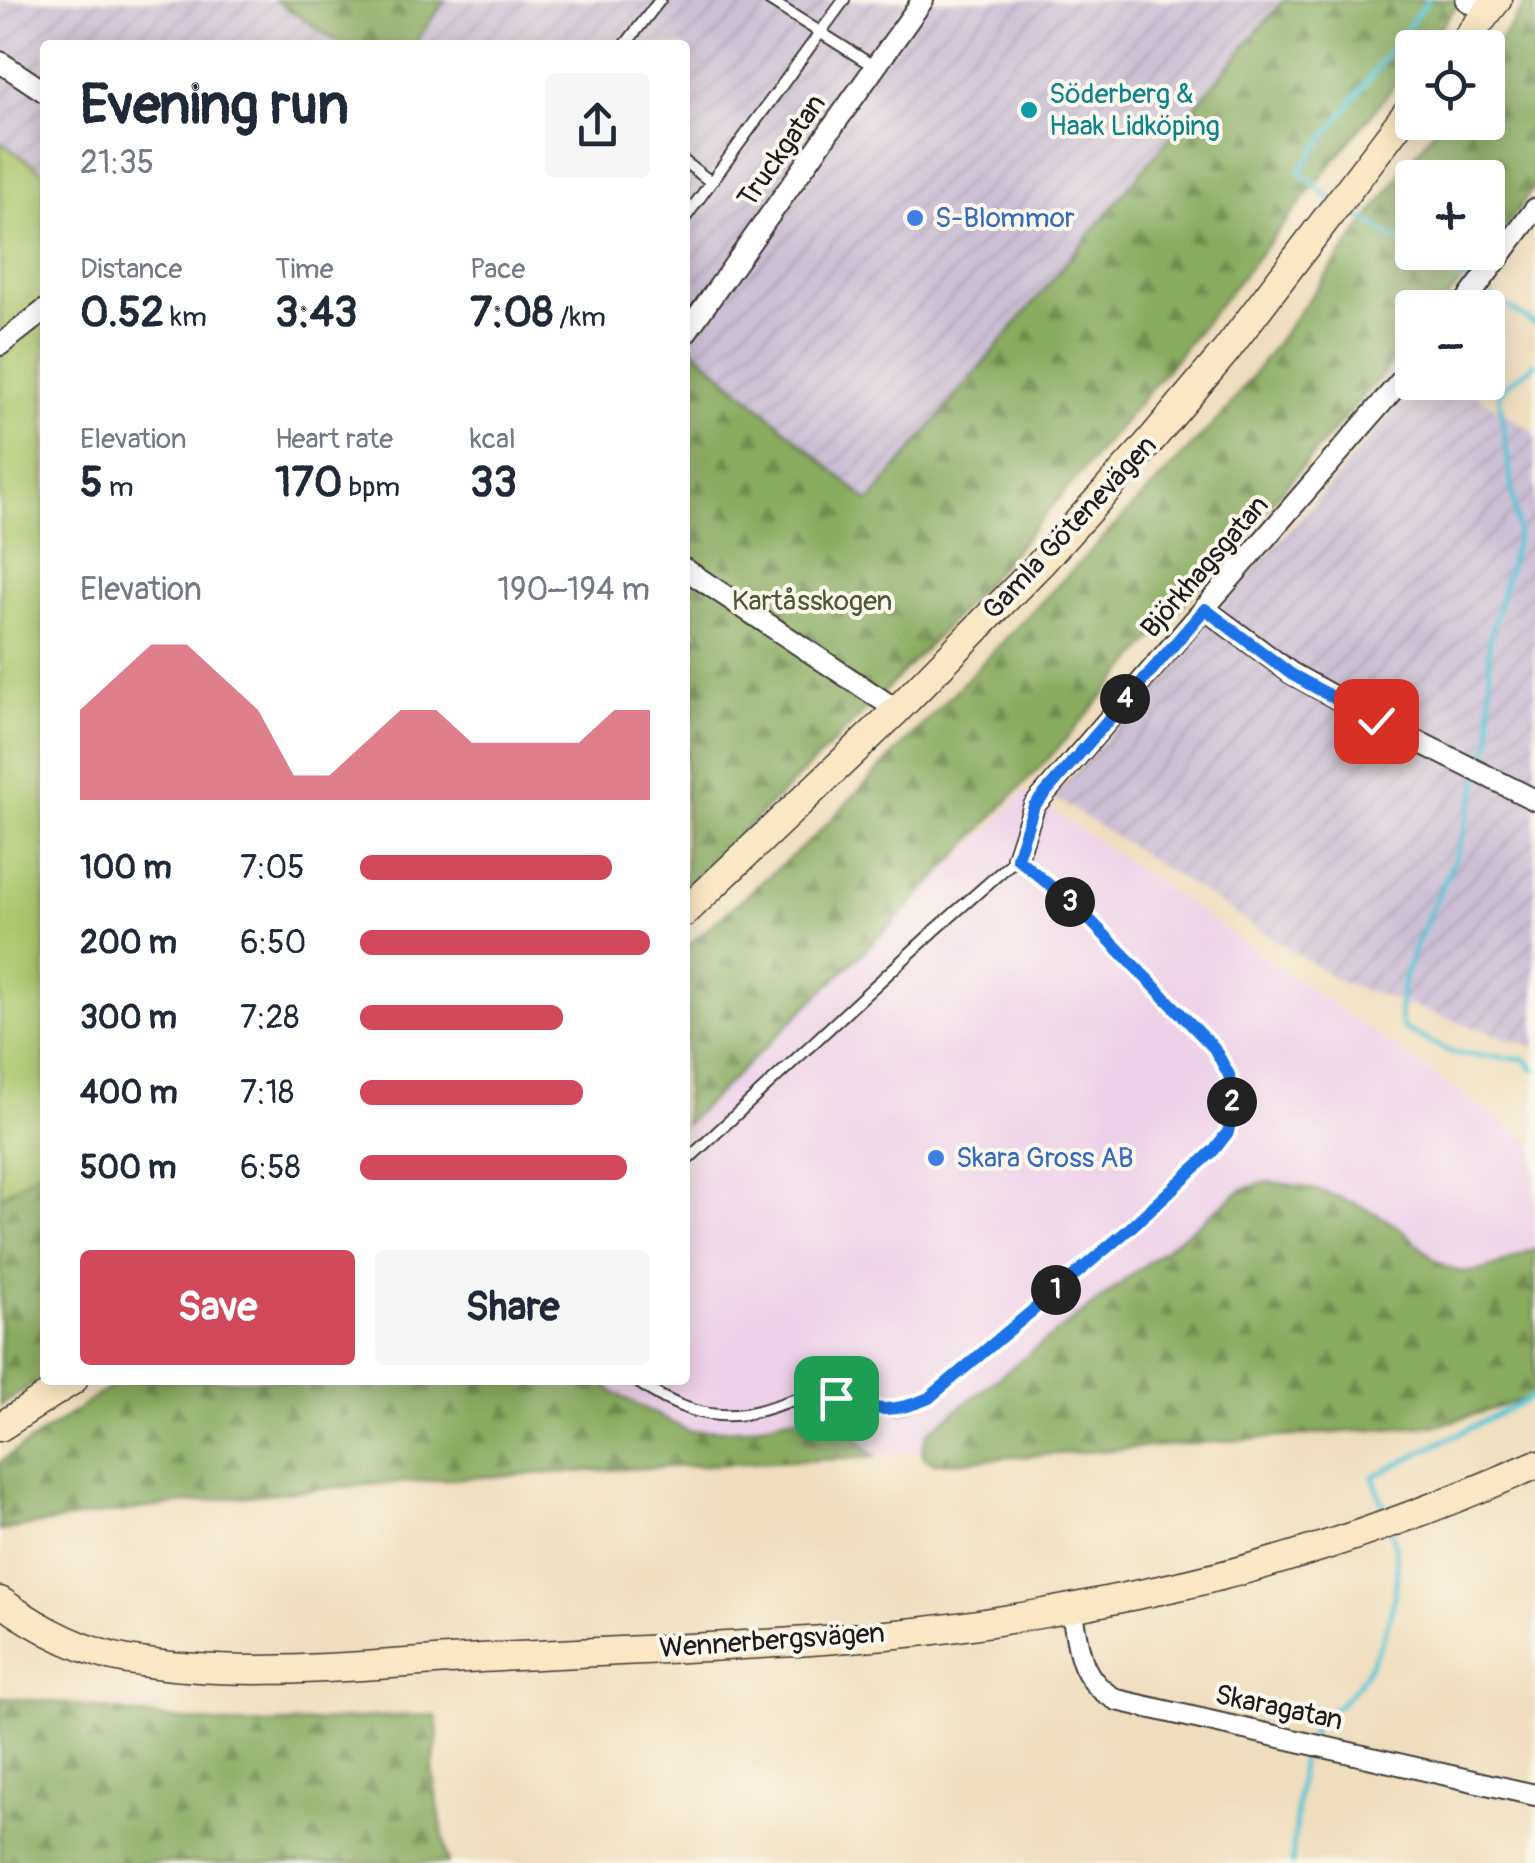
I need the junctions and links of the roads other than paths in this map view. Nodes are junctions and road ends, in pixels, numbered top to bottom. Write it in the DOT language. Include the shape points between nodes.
graph roads {
  1 [pos="660,0"];
  2 [pos="769,0"];
  3 [pos="844,0"];
  4 [pos="923,0"];
  5 [pos="1484,5"];
  6 [pos="1469,30"];
  7 [pos="821,32"];
  8 [pos="630,40"];
  9 [pos="0,62"];
  10 [pos="876,67"];
  11 [pos="40,89"];
  12 [pos="1395,128"];
  13 [pos="690,166"];
  14 [pos="712,182"];
  15 [pos="1535,209"];
  16 [pos="690,211"];
  17 [pos="1474,290"];
  18 [pos="40,314"];
  19 [pos="690,327"];
  20 [pos="0,345"];
  21 [pos="1395,388"];
  22 [pos="690,573"];
  23 [pos="1205,609"];
  24 [pos="897,710"];
  25 [pos="1535,800"];
  26 [pos="1017,858"];
  27 [pos="690,907"];
  28 [pos="690,1157"];
  29 [pos="65,1385"];
  30 [pos="643,1385"];
  31 [pos="0,1428"];
  32 [pos="1535,1465"];
  33 [pos="0,1602"];
  34 [pos="1070,1608"];
  35 [pos="1535,1795"];
  1 -- 8 [label="lane"];
  2 -- 7 [label="lane"];
  3 -- 7 [label="lane"];
  4 -- 10 [label="street, Truckgatan"];
  5 -- 6 [label="street"];
  7 -- 10 [label="lane"];
  7 -- 14 [label="lane"];
  9 -- 11 [label="street"];
  10 -- 19 [label="street, Truckgatan"];
  12 -- 24 [label="street, Gamla Götenevägen" via="1154,437"];
  13 -- 14 [label="lane"];
  14 -- 16 [label="lane"];
  15 -- 17 [label="street"];
  18 -- 20 [label="street"];
  21 -- 23 [label="street, Björkhagsgatan"];
  22 -- 24 [label="street"];
  23 -- 25 [label="street" via="1291,674"];
  23 -- 26 [label="street, Björkhagsgatan" via="1034,806"];
  24 -- 27 [label="street, Gamla Götenevägen"];
  26 -- 28 [label="lane"];
  26 -- 30 [label="lane" via="1084,914 1214,1048 1229,1075 1228,1132 1085,1266 929,1398 901,1410 812,1396 727,1416 698,1413"];
  29 -- 31 [label="street"];
  32 -- 34 [label="street, Wennerbergsvägen" via="1306,1550"];
  33 -- 34 [label="street, Wennerbergsvägen" via="95,1652 227,1669 858,1636"];
  34 -- 35 [label="street, Skaragatan" via="1090,1680 1117,1700"];
}
